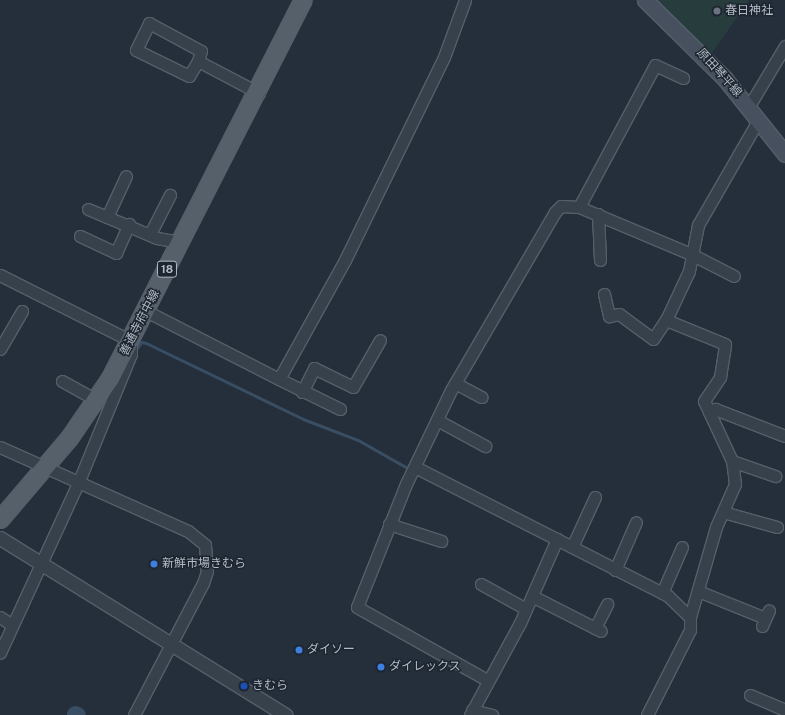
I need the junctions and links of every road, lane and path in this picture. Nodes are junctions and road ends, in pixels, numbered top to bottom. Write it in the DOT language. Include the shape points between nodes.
graph roads {
  1 [pos="304,0"];
  2 [pos="466,0"];
  3 [pos="645,0"];
  4 [pos="785,46"];
  5 [pos="198,61"];
  6 [pos="684,78"];
  7 [pos="259,93"];
  8 [pos="749,106"];
  9 [pos="759,119"];
  10 [pos="785,154"];
  11 [pos="126,176"];
  12 [pos="170,195"];
  13 [pos="579,207"];
  14 [pos="88,209"];
  15 [pos="598,214"];
  16 [pos="107,217"];
  17 [pos="129,224"];
  18 [pos="150,234"];
  19 [pos="80,236"];
  20 [pos="180,242"];
  21 [pos="691,254"];
  22 [pos="600,260"];
  23 [pos="0,275"];
  24 [pos="734,276"];
  25 [pos="604,294"];
  26 [pos="22,311"];
  27 [pos="146,311"];
  28 [pos="666,320"];
  29 [pos="380,340"];
  30 [pos="131,341"];
  31 [pos="0,349"];
  32 [pos="279,379"];
  33 [pos="62,381"];
  34 [pos="455,383"];
  35 [pos="302,392"];
  36 [pos="482,397"];
  37 [pos="96,400"];
  38 [pos="340,409"];
  39 [pos="709,412"];
  40 [pos="437,420"];
  41 [pos="785,436"];
  42 [pos="485,446"];
  43 [pos="0,447"];
  44 [pos="732,461"];
  45 [pos="44,468"];
  46 [pos="415,468"];
  47 [pos="775,476"];
  48 [pos="79,481"];
  49 [pos="595,498"];
  50 [pos="723,512"];
  51 [pos="0,519"];
  52 [pos="636,522"];
  53 [pos="389,524"];
  54 [pos="777,527"];
  55 [pos="0,538"];
  56 [pos="556,540"];
  57 [pos="441,541"];
  58 [pos="682,547"];
  59 [pos="572,548"];
  60 [pos="39,562"];
  61 [pos="615,570"];
  62 [pos="481,584"];
  63 [pos="698,591"];
  64 [pos="662,593"];
  65 [pos="532,596"];
  66 [pos="607,604"];
  67 [pos="526,609"];
  68 [pos="0,617"];
  69 [pos="690,617"];
  70 [pos="765,618"];
  71 [pos="12,625"];
  72 [pos="169,644"];
  73 [pos="0,653"];
  74 [pos="487,680"];
  75 [pos="750,695"];
  76 [pos="785,710"];
  77 [pos="471,713"];
  78 [pos="134,715"];
  79 [pos="286,715"];
  80 [pos="492,715"];
  81 [pos="647,715"];
  1 -- 7 [label="main road, 善通寺府中線 / 18"];
  2 -- 32 [label="street" via="444,57 349,253"];
  3 -- 8 [label="main road, 原田琴平線" via="692,44"];
  4 -- 8 [label="street"];
  5 -- 5 [label="street" via="201,51 149,23 136,50 189,76"];
  5 -- 7 [label="street"];
  6 -- 13 [label="street" via="655,65"];
  7 -- 20 [label="main road, 善通寺府中線 / 18"];
  8 -- 9 [label="main road, 原田琴平線"];
  9 -- 10 [label="main road, 原田琴平線"];
  9 -- 21 [label="street" via="698,225"];
  11 -- 16 [label="street"];
  12 -- 18 [label="street"];
  13 -- 15 [label="street"];
  13 -- 34 [label="street" via="561,206 555,212"];
  14 -- 16 [label="street"];
  15 -- 21 [label="street"];
  15 -- 22 [label="street"];
  16 -- 17 [label="street"];
  17 -- 18 [label="street"];
  17 -- 19 [label="street" via="116,253"];
  18 -- 20 [label="street"];
  20 -- 27 [label="main road, 善通寺府中線 / 18"];
  21 -- 24 [label="street"];
  21 -- 28 [label="street" via="689,271"];
  23 -- 30 [label="street"];
  25 -- 28 [label="street" via="609,316 620,314 653,338"];
  26 -- 31 [label="street"];
  27 -- 30 [label="main road, 善通寺府中線 / 18"];
  27 -- 32 [label="street"];
  28 -- 39 [label="street" via="725,344 720,378 704,401"];
  29 -- 35 [label="street" via="353,387 314,368"];
  30 -- 37 [label="main road, 善通寺府中線 / 18"];
  30 -- 48 [label="street" via="131,354"];
  32 -- 35 [label="street"];
  33 -- 37 [label="street"];
  34 -- 36 [label="street"];
  34 -- 40 [label="street"];
  35 -- 38 [label="street"];
  37 -- 45 [label="main road, 善通寺府中線 / 18"];
  39 -- 41 [label="street" via="715,409"];
  39 -- 44 [label="street"];
  40 -- 42 [label="street"];
  40 -- 46 [label="street"];
  43 -- 45 [label="street"];
  44 -- 47 [label="street"];
  44 -- 50 [label="street" via="735,484"];
  45 -- 48 [label="street"];
  45 -- 51 [label="main road, 善通寺府中線 / 18"];
  46 -- 53 [label="street"];
  46 -- 56 [label="street"];
  48 -- 60 [label="street"];
  48 -- 72 [label="street" via="188,531 205,545 207,571 203,583"];
  49 -- 59 [label="street"];
  50 -- 54 [label="street"];
  50 -- 63 [label="street"];
  52 -- 61 [label="street"];
  53 -- 57 [label="street"];
  53 -- 74 [label="street" via="357,607"];
  55 -- 60 [label="street"];
  56 -- 59 [label="street"];
  56 -- 65 [label="street"];
  58 -- 64 [label="street"];
  59 -- 61 [label="street"];
  60 -- 71 [label="street"];
  60 -- 72 [label="street"];
  61 -- 64 [label="street"];
  62 -- 67 [label="street"];
  63 -- 69 [label="street"];
  63 -- 70 [label="street"];
  64 -- 69 [label="street"];
  65 -- 66 [label="street" via="598,629"];
  65 -- 67 [label="street"];
  67 -- 74 [label="street"];
  68 -- 71 [label="street"];
  69 -- 81 [label="street" via="690,630"];
  71 -- 73 [label="street"];
  72 -- 78 [label="street"];
  72 -- 79 [label="street"];
  74 -- 77 [label="street"];
  75 -- 76 [label="street"];
  77 -- 80 [label="street"];
}
